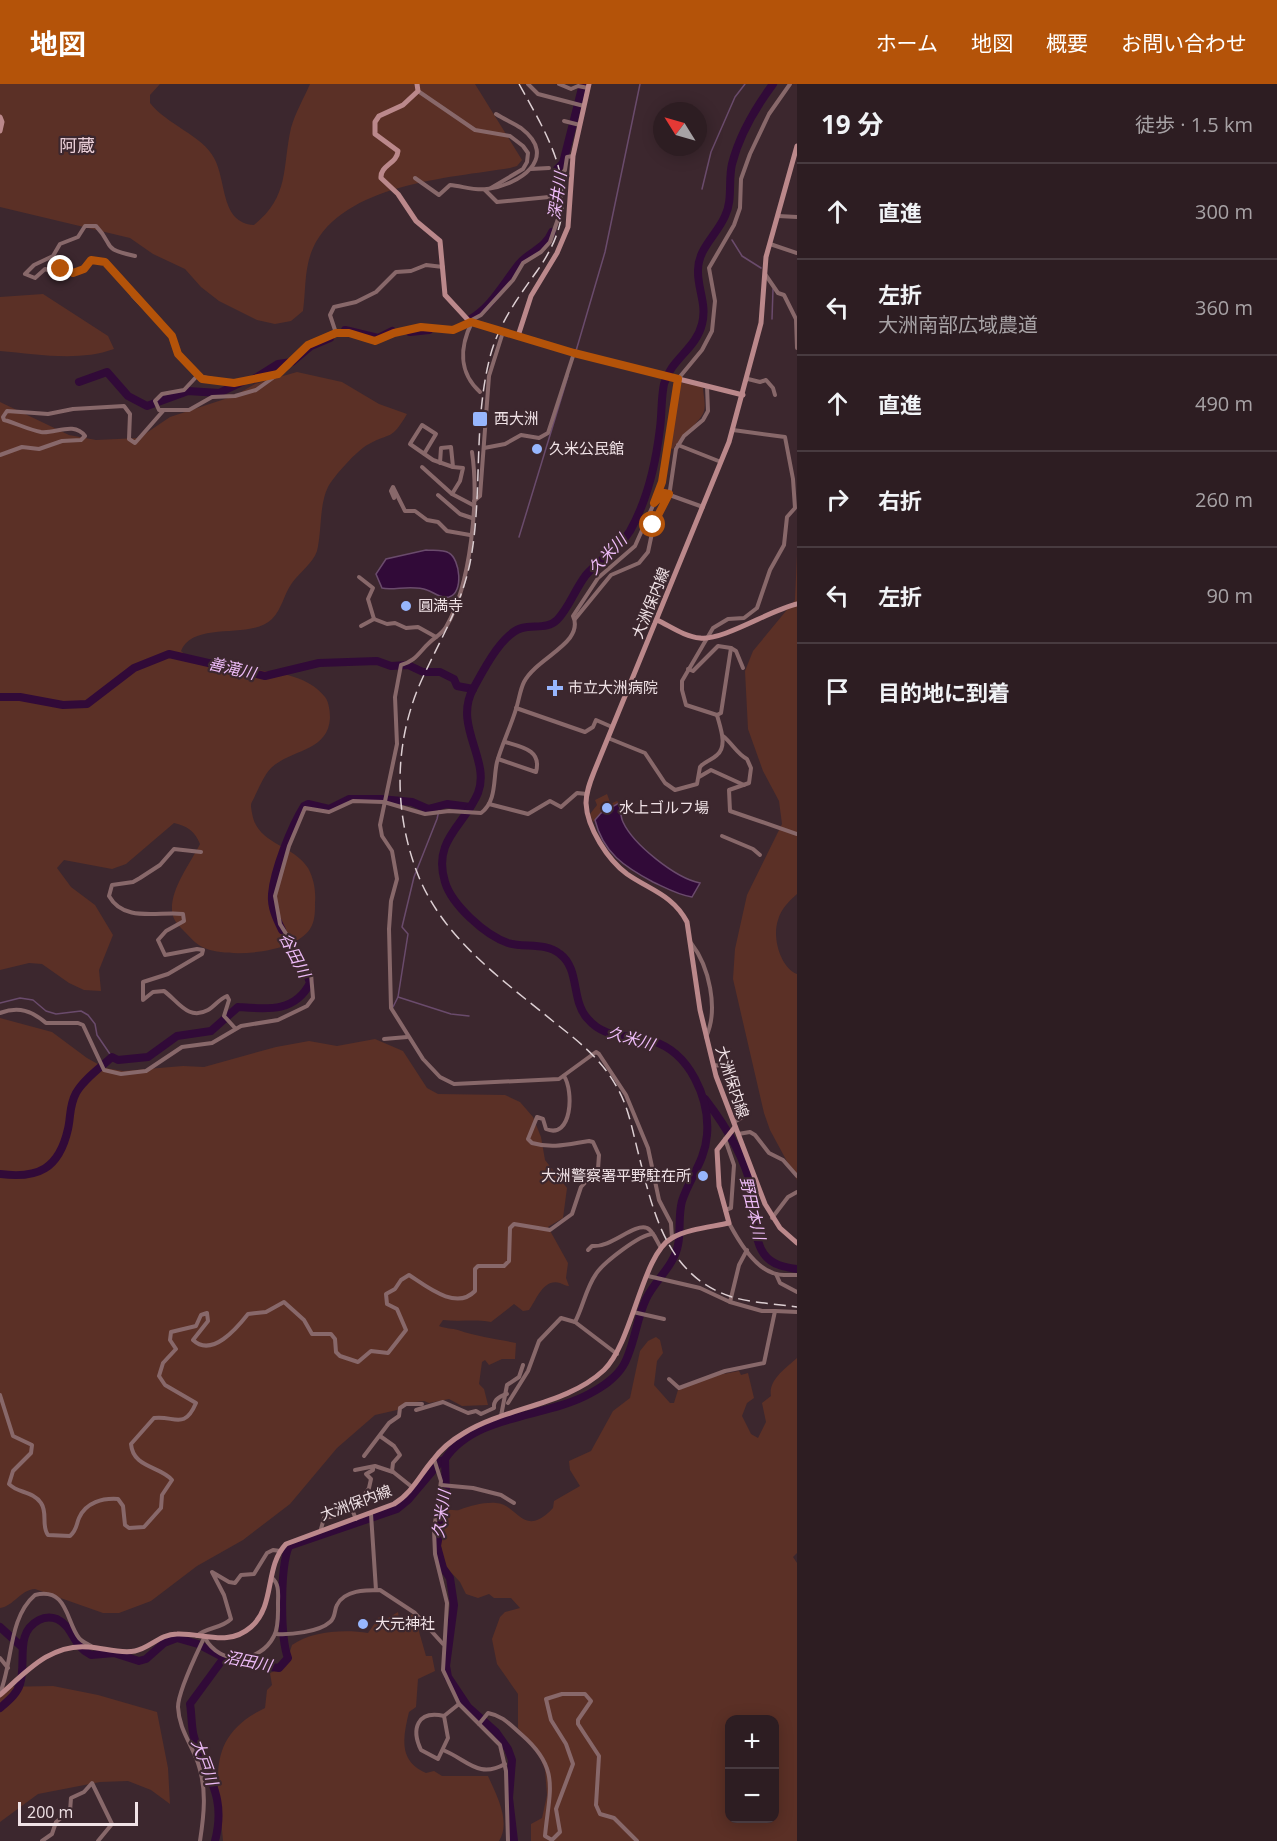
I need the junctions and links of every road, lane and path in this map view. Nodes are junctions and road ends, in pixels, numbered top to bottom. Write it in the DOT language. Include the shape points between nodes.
graph roads {
  1 [pos="528,84"];
  2 [pos="559,84"];
  3 [pos="790,84"];
  4 [pos="589,86"];
  5 [pos="417,87"];
  6 [pos="584,106"];
  7 [pos="496,114"];
  8 [pos="0,117"];
  9 [pos="564,121"];
  10 [pos="580,125"];
  11 [pos="0,131"];
  12 [pos="797,146"];
  13 [pos="573,156"];
  14 [pos="549,168"];
  15 [pos="530,170"];
  16 [pos="415,178"];
  17 [pos="491,188"];
  18 [pos="485,190"];
  19 [pos="559,192"];
  20 [pos="778,216"];
  21 [pos="797,217"];
  22 [pos="770,244"];
  23 [pos="797,253"];
  24 [pos="135,256"];
  25 [pos="444,267"];
  26 [pos="764,274"];
  27 [pos="470,321"];
  28 [pos="503,332"];
  29 [pos="336,333"];
  30 [pos="518,336"];
  31 [pos="797,348"];
  32 [pos="574,353"];
  33 [pos="278,374"];
  34 [pos="197,376"];
  35 [pos="677,379"];
  36 [pos="748,379"];
  37 [pos="707,386"];
  38 [pos="480,392"];
  39 [pos="743,395"];
  40 [pos="775,395"];
  41 [pos="163,411"];
  42 [pos="733,430"];
  43 [pos="678,445"];
  44 [pos="484,448"];
  45 [pos="472,452"];
  46 [pos="424,454"];
  47 [pos="0,455"];
  48 [pos="722,462"];
  49 [pos="440,463"];
  50 [pos="422,467"];
  51 [pos="453,467"];
  52 [pos="452,494"];
  53 [pos="669,494"];
  54 [pos="438,495"];
  55 [pos="394,498"];
  56 [pos="473,503"];
  57 [pos="654,503"];
  58 [pos="704,507"];
  59 [pos="472,518"];
  60 [pos="470,535"];
  61 [pos="359,577"];
  62 [pos="797,604"];
  63 [pos="374,619"];
  64 [pos="575,619"];
  65 [pos="657,620"];
  66 [pos="361,626"];
  67 [pos="436,637"];
  68 [pos="705,638"];
  69 [pos="731,648"];
  70 [pos="743,668"];
  71 [pos="688,669"];
  72 [pos="516,708"];
  73 [pos="717,716"];
  74 [pos="612,727"];
  75 [pos="723,736"];
  76 [pos="608,738"];
  77 [pos="505,742"];
  78 [pos="498,759"];
  79 [pos="699,778"];
  80 [pos="744,785"];
  81 [pos="587,794"];
  82 [pos="384,802"];
  83 [pos="489,804"];
  84 [pos="797,834"];
  85 [pos="722,836"];
  86 [pos="201,852"];
  87 [pos="760,855"];
  88 [pos="691,943"];
  89 [pos="0,1013"];
  90 [pos="235,1028"];
  91 [pos="408,1037"];
  92 [pos="705,1037"];
  93 [pos="384,1039"];
  94 [pos="712,1065"];
  95 [pos="564,1076"];
  96 [pos="734,1126"];
  97 [pos="738,1134"];
  98 [pos="725,1137"];
  99 [pos="797,1176"];
  100 [pos="797,1192"];
  101 [pos="725,1210"];
  102 [pos="772,1218"];
  103 [pos="729,1223"];
  104 [pos="653,1234"];
  105 [pos="673,1238"];
  106 [pos="797,1243"];
  107 [pos="661,1248"];
  108 [pos="588,1250"];
  109 [pos="747,1250"];
  110 [pos="776,1274"];
  111 [pos="797,1275"];
  112 [pos="650,1277"];
  113 [pos="797,1292"];
  114 [pos="730,1302"];
  115 [pos="775,1311"];
  116 [pos="634,1312"];
  117 [pos="797,1312"];
  118 [pos="664,1319"];
  119 [pos="575,1322"];
  120 [pos="616,1354"];
  121 [pos="523,1365"];
  122 [pos="669,1379"];
  123 [pos="507,1394"];
  124 [pos="0,1395"];
  125 [pos="508,1403"];
  126 [pos="422,1404"];
  127 [pos="416,1410"];
  128 [pos="501,1416"];
  129 [pos="380,1436"];
  130 [pos="364,1456"];
  131 [pos="434,1460"];
  132 [pos="373,1467"];
  133 [pos="355,1470"];
  134 [pos="393,1472"];
  135 [pos="441,1485"];
  136 [pos="413,1487"];
  137 [pos="514,1503"];
  138 [pos="353,1512"];
  139 [pos="371,1515"];
  140 [pos="356,1519"];
  141 [pos="321,1529"];
  142 [pos="280,1551"];
  143 [pos="272,1577"];
  144 [pos="376,1590"];
  145 [pos="277,1634"];
  146 [pos="196,1636"];
  147 [pos="203,1640"];
  148 [pos="443,1644"];
  149 [pos="93,1647"];
  150 [pos="0,1658"];
  151 [pos="8,1668"];
  152 [pos="0,1695"];
  153 [pos="459,1704"];
  154 [pos="444,1716"];
  155 [pos="479,1723"];
  156 [pos="443,1750"];
  157 [pos="505,1764"];
  158 [pos="42,1841"];
  159 [pos="98,1841"];
  160 [pos="200,1841"];
  161 [pos="508,1841"];
  162 [pos="637,1841"];
  1 -- 6 [label="street" via="538,94"];
  2 -- 4 [label="street" via="571,89"];
  3 -- 35 [label="street" via="769,114 744,168 740,208 710,268 715,301 712,331 702,350"];
  4 -- 6 [label="main road"];
  5 -- 17 [label="street" via="476,130 510,136 524,146 528,153 523,169"];
  5 -- 25 [label="main road" via="403,105 379,116 373,128 379,138 398,151 383,169 381,178 398,194 416,221 440,241"];
  6 -- 10 [label="main road"];
  7 -- 15 [label="street" via="521,128 534,145 537,161"];
  8 -- 11 [label="main road"];
  9 -- 10 [label="street"];
  10 -- 13 [label="main road"];
  12 -- 20 [label="main road, 大洲保内線"];
  13 -- 19 [label="street" via="567,157"];
  13 -- 30 [label="main road" via="568,227 531,296"];
  14 -- 15 [label="street"];
  15 -- 17 [label="street"];
  16 -- 18 [label="street" via="439,195 450,185"];
  17 -- 18 [label="street"];
  18 -- 19 [label="street" via="497,202 549,197"];
  19 -- 27 [label="street" via="559,216 550,242 523,263 489,307"];
  20 -- 21 [label="street"];
  20 -- 22 [label="main road, 大洲保内線"];
  22 -- 23 [label="street"];
  22 -- 26 [label="main road, 大洲保内線"];
  24 -- 34 [label="street" via="114,251 96,226 86,226 78,237 60,244 53,255 25,274 35,278 45,269 57,273 63,267 73,273 84,269 91,260 105,262 172,336 178,354"];
  25 -- 27 [label="main road" via="445,295"];
  25 -- 29 [label="street" via="431,264 396,272 376,292 334,307 330,315"];
  26 -- 31 [label="street" via="784,295 796,319"];
  26 -- 36 [label="main road, 大洲保内線" via="763,309"];
  27 -- 28 [label="main road"];
  27 -- 29 [label="street" via="453,330 421,327 375,341"];
  27 -- 38 [label="street" via="462,352 470,381"];
  28 -- 30 [label="main road"];
  28 -- 44 [label="street" via="489,376"];
  29 -- 33 [label="street" via="308,345"];
  30 -- 32 [label="main road"];
  32 -- 35 [label="main road"];
  32 -- 44 [label="street" via="548,433 538,438 521,435 505,444"];
  33 -- 34 [label="street" via="234,383"];
  33 -- 41 [label="street" via="248,392 212,397 189,410"];
  34 -- 41 [label="street" via="184,390 158,397 155,406"];
  35 -- 37 [label="main road"];
  35 -- 57 [label="street" via="662,482"];
  36 -- 39 [label="main road, 大洲保内線"];
  36 -- 40 [label="street" via="766,380"];
  37 -- 39 [label="main road"];
  37 -- 43 [label="street" via="706,416"];
  39 -- 42 [label="main road, 大洲保内線"];
  41 -- 47 [label="street" via="135,443 129,439 130,414 124,406 48,414 7,411 4,420 39,431 79,430 85,436 39,449 13,448"];
  42 -- 48 [label="main road, 大洲保内線"];
  42 -- 68 [label="street" via="784,437 795,508 787,517 784,545 770,570 757,608 744,618 718,624"];
  43 -- 48 [label="street"];
  43 -- 53 [label="street"];
  44 -- 56 [label="street" via="480,496"];
  45 -- 56 [label="street" via="476,468"];
  46 -- 46 [label="street" via="436,434 422,425 410,444"];
  46 -- 49 [label="street"];
  48 -- 58 [label="main road, 大洲保内線"];
  49 -- 51 [label="street"];
  49 -- 51 [label="street" via="441,448 451,447"];
  50 -- 52 [label="street"];
  51 -- 52 [label="street" via="463,468"];
  52 -- 56 [label="street"];
  53 -- 57 [label="street" via="664,493"];
  53 -- 58 [label="street"];
  53 -- 64 [label="street" via="655,519 644,558 611,575"];
  54 -- 59 [label="street" via="460,514"];
  55 -- 60 [label="street" via="393,487 405,511 415,511 447,531"];
  56 -- 59 [label="street"];
  57 -- 64 [label="street" via="635,546 598,578 573,616"];
  58 -- 65 [label="main road, 大洲保内線"];
  59 -- 60 [label="street"];
  60 -- 67 [label="street" via="459,598 446,627"];
  61 -- 63 [label="street" via="373,588 368,596"];
  62 -- 68 [label="main road"];
  63 -- 66 [label="street"];
  63 -- 67 [label="street" via="406,628 418,627"];
  64 -- 72 [label="street" via="576,630 571,640 549,654 526,678"];
  65 -- 68 [label="main road" via="685,634"];
  65 -- 74 [label="main road, 大洲保内線"];
  67 -- 82 [label="street" via="414,660 401,664 395,697 397,744"];
  68 -- 71 [label="street"];
  69 -- 70 [label="street"];
  69 -- 71 [label="street" via="718,646 693,670"];
  69 -- 73 [label="street" via="721,713"];
  71 -- 73 [label="street" via="681,686 686,705"];
  72 -- 74 [label="street" via="585,732 596,720"];
  72 -- 77 [label="street"];
  73 -- 75 [label="street"];
  74 -- 76 [label="main road, 大洲保内線"];
  75 -- 79 [label="street" via="718,755 704,762"];
  75 -- 80 [label="street" via="747,759 752,777"];
  76 -- 79 [label="street" via="645,753 665,783 675,790 697,784"];
  76 -- 81 [label="main road, 大洲保内線"];
  77 -- 78 [label="street"];
  77 -- 78 [label="street" via="535,753 538,769 536,772"];
  78 -- 83 [label="street"];
  79 -- 80 [label="street" via="711,770"];
  80 -- 84 [label="street" via="729,790 730,811"];
  81 -- 83 [label="street" via="577,793 561,807 546,802 528,814"];
  81 -- 88 [label="main road, 大洲保内線" via="589,816 606,851 621,869 658,890 680,909"];
  82 -- 83 [label="street" via="425,814 480,813"];
  82 -- 90 [label="street" via="353,801 329,812 305,808 275,896 280,924 311,974 313,998 307,1006 278,1020"];
  82 -- 91 [label="street" via="380,831 390,847 397,879 389,929 391,1008"];
  85 -- 87 [label="street"];
  86 -- 90 [label="street" via="174,849 140,879 112,885 109,896 132,913 183,914 184,921 158,940 165,955 203,950 194,961 143,982 143,1000 153,992 164,991 185,1010 199,1013 227,996 224,1016"];
  88 -- 92 [label="main road, 大洲保内線"];
  88 -- 92 [label="street" via="699,953 711,996 711,1026"];
  89 -- 90 [label="street" via="24,1010 46,1023 78,1023 104,1070 121,1074 146,1071 174,1050 217,1041"];
  91 -- 93 [label="street"];
  91 -- 95 [label="street" via="440,1077 454,1084"];
  92 -- 94 [label="main road, 大洲保内線"];
  94 -- 96 [label="main road, 大洲保内線"];
  94 -- 96 [label="street" via="723,1066 742,1099 743,1117"];
  95 -- 105 [label="street" via="596,1052 606,1063 626,1095 648,1148 658,1200 671,1223"];
  95 -- 124 [label="street" via="571,1091 567,1120 551,1131 546,1129 543,1119 537,1118 528,1139 548,1146 589,1141 596,1147 598,1169 580,1187 572,1215 550,1230 514,1224 509,1235 509,1261 504,1266 478,1266 472,1295 443,1295 409,1275 405,1277 386,1294 387,1304 397,1309 406,1330 388,1353 371,1351 358,1362 340,1356 331,1334 312,1334 304,1320 284,1302 266,1312 248,1314 228,1336 210,1345 193,1340 208,1321 207,1313 201,1315 196,1326 171,1332 170,1340 176,1349 163,1363 159,1376 165,1385 196,1403 187,1417 177,1421 154,1418 133,1440 131,1449 137,1459 172,1480 162,1495 161,1508 144,1527 129,1528 118,1499 102,1499 80,1515 70,1536 48,1535 45,1511 39,1500 9,1484 14,1471 31,1454 32,1445 13,1436"];
  96 -- 97 [label="main road"];
  96 -- 98 [label="main road, 大洲保内線"];
  97 -- 99 [label="street" via="755,1135"];
  97 -- 102 [label="main road"];
  98 -- 101 [label="main road, 大洲保内線" via="717,1150 716,1164"];
  98 -- 101 [label="street" via="734,1165 730,1208"];
  100 -- 102 [label="street" via="788,1197"];
  101 -- 103 [label="main road, 大洲保内線"];
  102 -- 106 [label="main road"];
  103 -- 105 [label="main road, 大洲保内線"];
  103 -- 109 [label="street"];
  104 -- 107 [label="street"];
  104 -- 108 [label="street" via="650,1229 638,1228 614,1242"];
  104 -- 119 [label="street" via="643,1235 601,1268"];
  105 -- 107 [label="main road, 大洲保内線"];
  107 -- 112 [label="main road, 大洲保内線"];
  109 -- 110 [label="street"];
  109 -- 114 [label="street"];
  110 -- 111 [label="street"];
  110 -- 113 [label="street" via="780,1283"];
  112 -- 114 [label="street" via="700,1288"];
  112 -- 116 [label="main road, 大洲保内線"];
  114 -- 115 [label="street"];
  115 -- 117 [label="street"];
  115 -- 122 [label="street" via="764,1363 725,1371 679,1388"];
  116 -- 118 [label="street"];
  116 -- 120 [label="main road, 大洲保内線"];
  119 -- 120 [label="street"];
  119 -- 125 [label="street" via="561,1318 543,1337"];
  120 -- 128 [label="main road, 大洲保内線" via="593,1378 539,1404"];
  121 -- 123 [label="street" via="519,1377 507,1385"];
  123 -- 127 [label="street" via="482,1414 468,1413 442,1402"];
  123 -- 128 [label="street"];
  126 -- 129 [label="street" via="410,1403 400,1408 399,1416"];
  128 -- 131 [label="main road, 大洲保内線" via="464,1433"];
  129 -- 130 [label="street"];
  129 -- 134 [label="street" via="400,1455 393,1463"];
  131 -- 135 [label="street"];
  131 -- 136 [label="main road, 大洲保内線"];
  132 -- 133 [label="street"];
  132 -- 134 [label="street"];
  132 -- 138 [label="street" via="366,1474 369,1488"];
  134 -- 136 [label="street"];
  135 -- 137 [label="street" via="473,1488 501,1495"];
  135 -- 148 [label="street" via="434,1530 435,1554 447,1603"];
  136 -- 139 [label="main road, 大洲保内線" via="401,1499"];
  138 -- 140 [label="street"];
  138 -- 141 [label="street" via="324,1518"];
  139 -- 140 [label="main road, 大洲保内線"];
  139 -- 144 [label="street"];
  140 -- 141 [label="main road, 大洲保内線"];
  141 -- 142 [label="main road, 大洲保内線" via="293,1540"];
  142 -- 143 [label="main road"];
  142 -- 146 [label="street" via="267,1553 254,1574 241,1575 235,1583 212,1572 231,1619"];
  143 -- 145 [label="street" via="279,1591"];
  143 -- 147 [label="main road" via="263,1612 252,1626 228,1638"];
  144 -- 145 [label="street" via="351,1593 338,1603 329,1623"];
  144 -- 148 [label="street" via="385,1591 415,1613"];
  145 -- 147 [label="street" via="255,1656 240,1659 223,1655"];
  146 -- 147 [label="main road"];
  146 -- 149 [label="main road" via="171,1634 128,1652"];
  147 -- 160 [label="street" via="192,1660 178,1708 182,1731 203,1781"];
  148 -- 153 [label="street" via="443,1670"];
  149 -- 151 [label="street" via="79,1639 58,1600 41,1593 28,1601 22,1611"];
  149 -- 152 [label="main road" via="74,1646 53,1652"];
  150 -- 151 [label="street"];
  151 -- 152 [label="street"];
  153 -- 154 [label="street"];
  153 -- 155 [label="street"];
  154 -- 156 [label="street" via="448,1738"];
  154 -- 156 [label="street" via="423,1718 415,1732 425,1754 438,1759"];
  155 -- 157 [label="street" via="497,1741"];
  155 -- 162 [label="street" via="492,1713 504,1718 540,1752 552,1786 545,1836 552,1840 560,1832 556,1809 573,1764 551,1720 546,1699 585,1694 591,1701 578,1724 600,1762 596,1805 600,1814 614,1818"];
  156 -- 157 [label="street" via="487,1771"];
  157 -- 161 [label="street"];
  158 -- 159 [label="street" via="70,1811 71,1798 92,1783 112,1824"];
}
